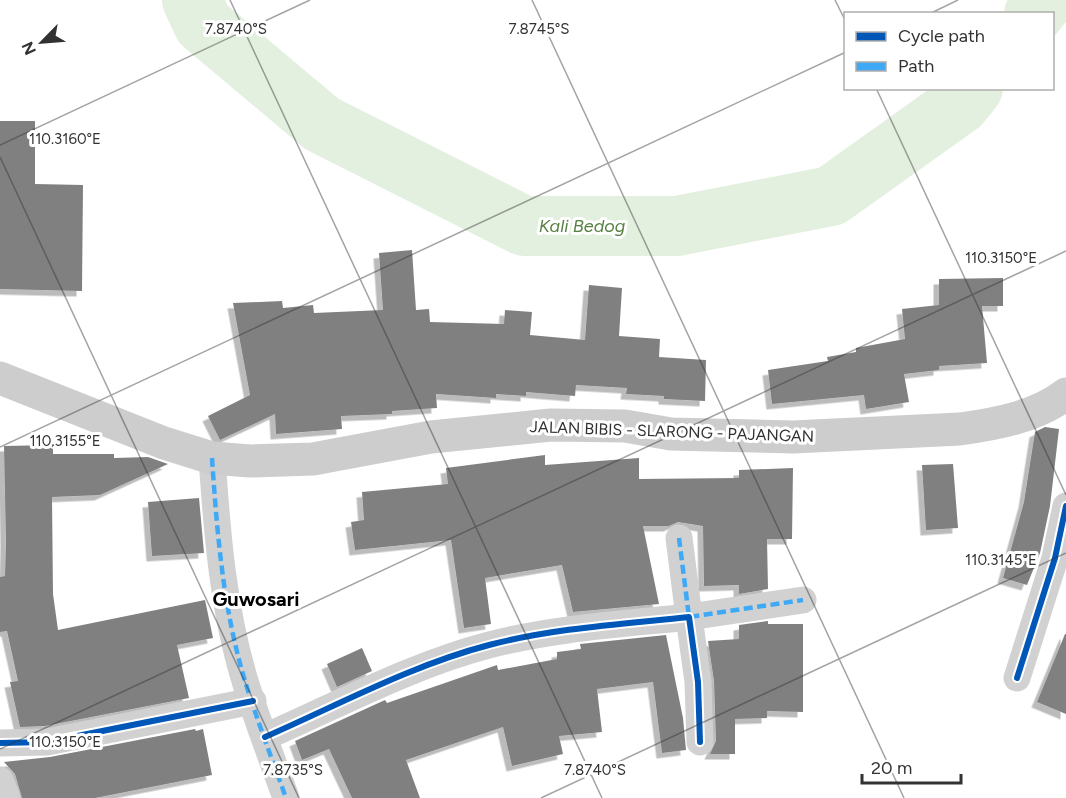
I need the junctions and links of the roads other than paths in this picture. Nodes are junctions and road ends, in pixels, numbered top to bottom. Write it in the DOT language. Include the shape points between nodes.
graph roads {
  1 [pos="0,378"];
  2 [pos="1066,394"];
  3 [pos="212,458"];
  4 [pos="1066,506"];
  5 [pos="679,538"];
  6 [pos="803,600"];
  7 [pos="689,617"];
  8 [pos="1017,678"];
  9 [pos="253,701"];
  10 [pos="265,738"];
  11 [pos="700,742"];
  12 [pos="0,743"];
  13 [pos="0,780"];
  14 [pos="7,798"];
  15 [pos="286,798"];
  1 -- 3 [label="main road, JALAN BIBIS - SLARONG - PAJANGAN"];
  2 -- 3 [label="main road, JALAN BIBIS - SLARONG - PAJANGAN" via="1035,411 960,429 793,437 671,434 625,426 551,424 451,434 313,459 281,462"];
  3 -- 9 [label="street" via="226,593"];
  4 -- 8 [label="street" via="1055,558"];
  5 -- 7 [label="street"];
  6 -- 7 [label="street"];
  7 -- 10 [label="street" via="601,626 490,645 414,671"];
  7 -- 11 [label="street" via="698,682"];
  9 -- 10 [label="street"];
  9 -- 12 [label="street" via="47,742"];
  10 -- 15 [label="street"];
  13 -- 14 [label="street"];
}
